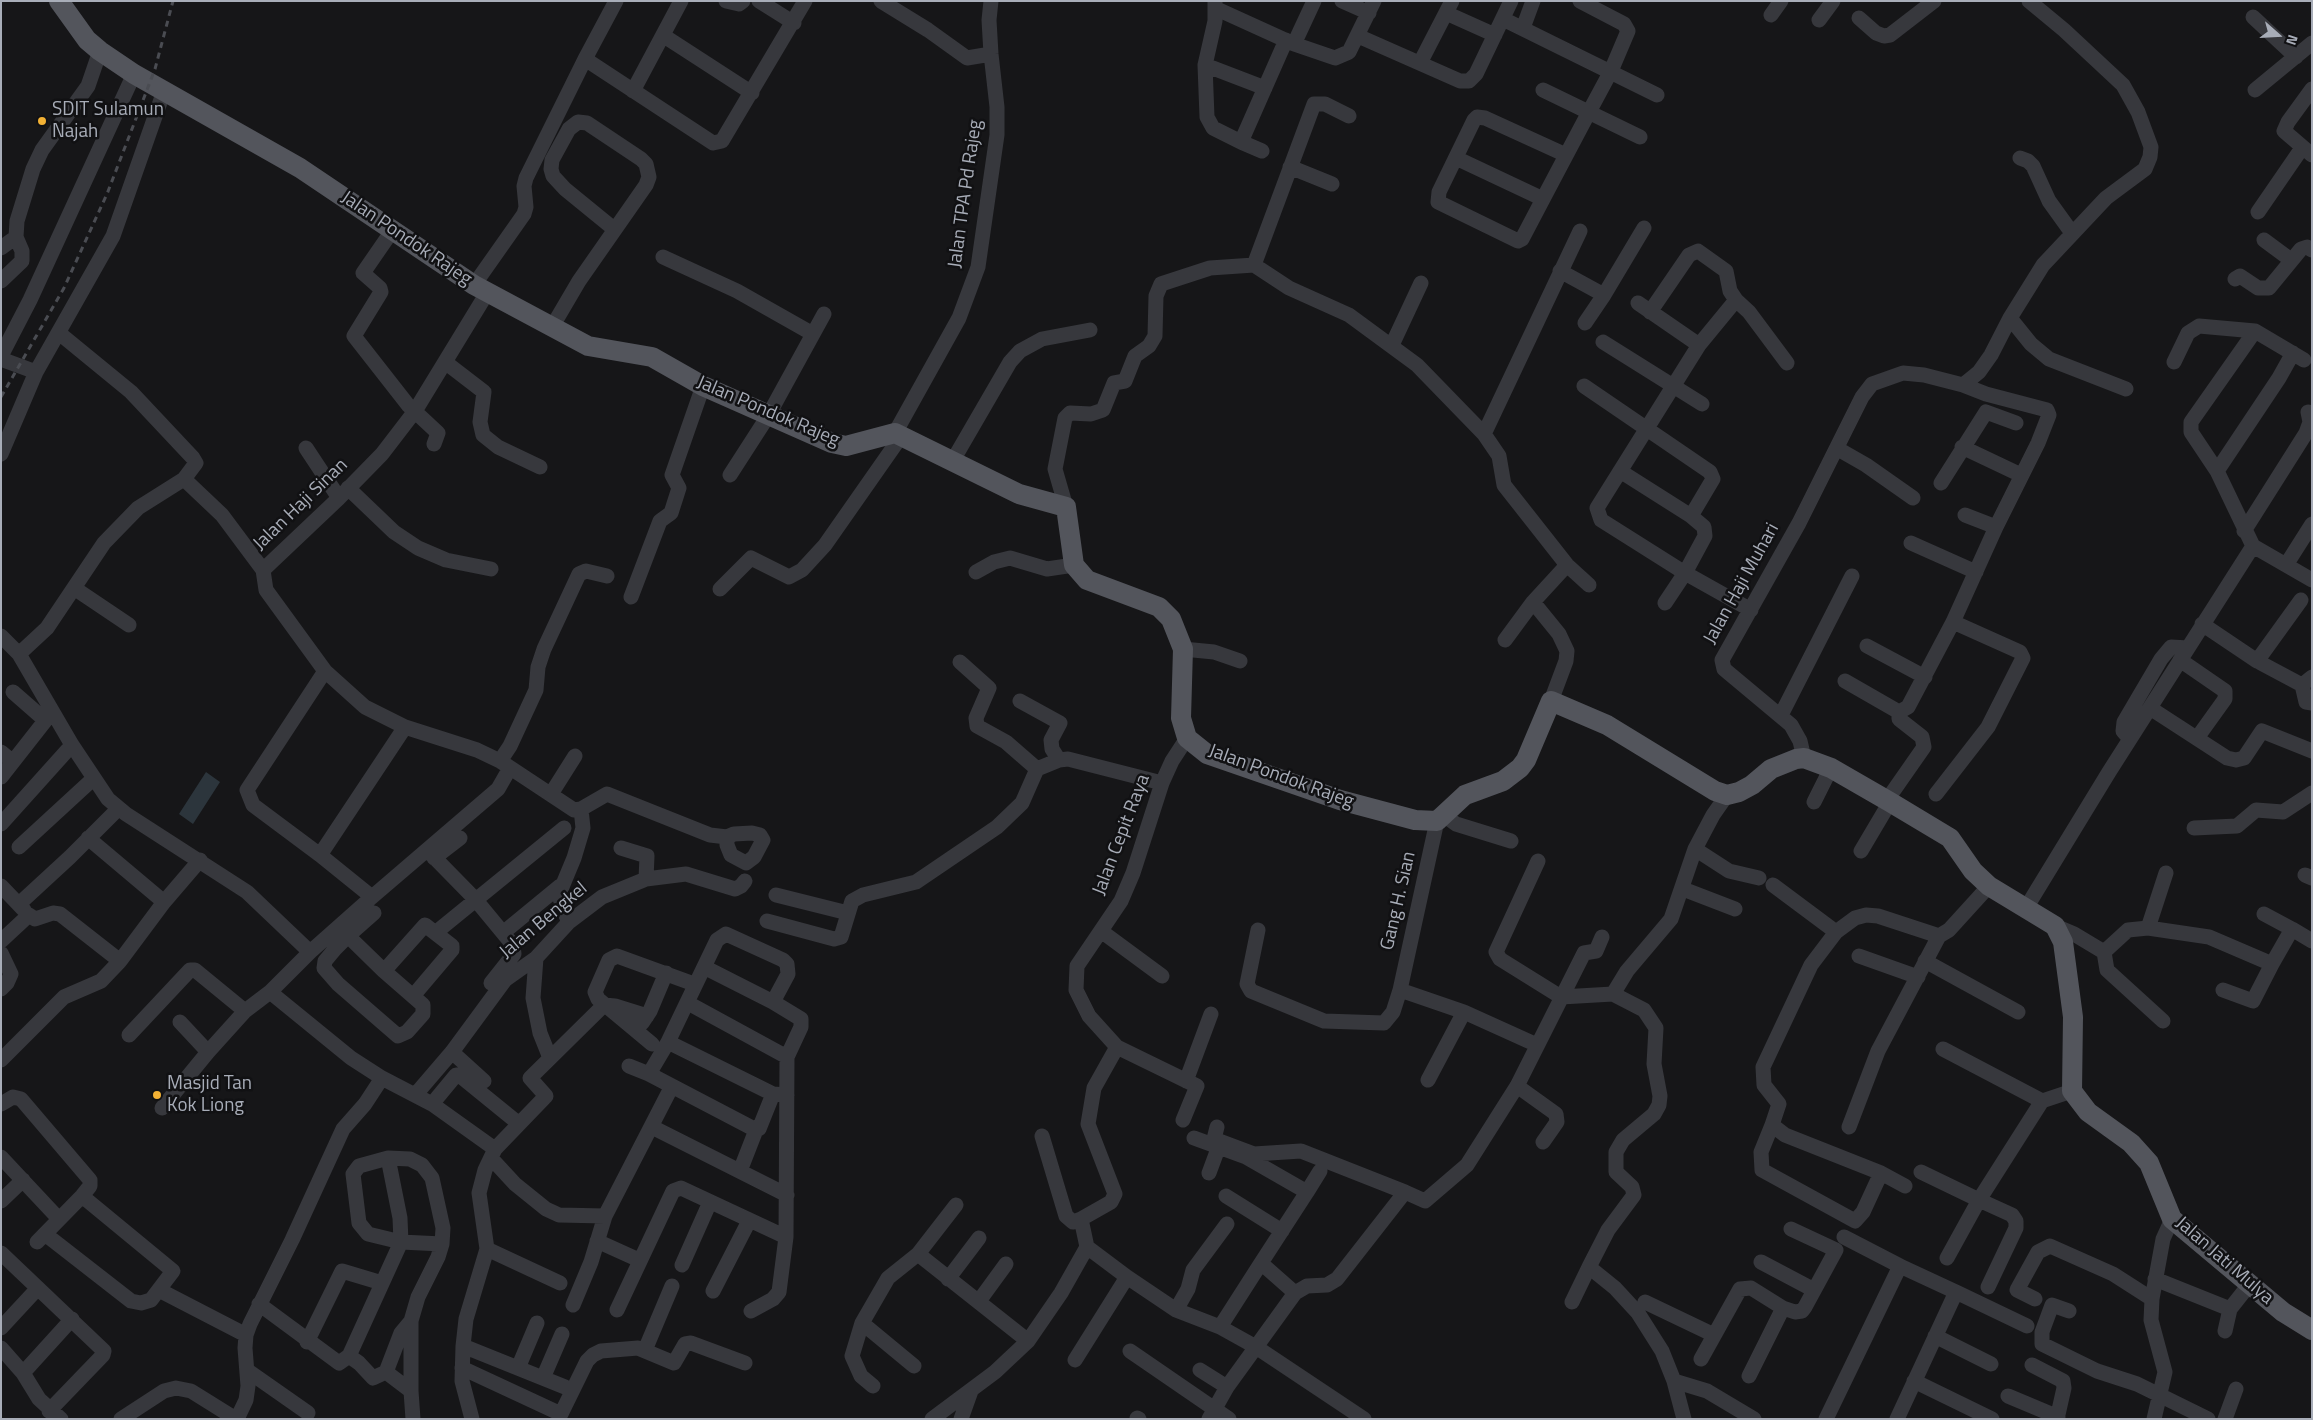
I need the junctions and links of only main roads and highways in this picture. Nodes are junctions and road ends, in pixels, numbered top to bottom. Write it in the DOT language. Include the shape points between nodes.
graph roads {
  1 [pos="60,1"];
  2 [pos="2072,1091"];
  3 [pos="2312,1330"];
  1 -- 2 [label="main road, Jalan Pondok Rajeg" via="87,40 134,74 300,168 480,289 588,346 652,357 703,386 832,443 846,446 898,434 1019,494 1066,506 1074,565 1087,580 1159,607 1171,619 1183,649 1181,718 1187,738 1207,754 1298,787 1415,820 1441,819 1465,795 1503,781 1520,768 1551,701 1607,724 1715,791 1727,795 1739,792 1771,769 1796,759 1804,758 1831,768 1950,838 1973,871 1989,886 2055,926 2063,942 2073,1017"];
  2 -- 3 [label="main road, Jalan Jati Mulya" via="2088,1112 2131,1144 2149,1163 2172,1219 2283,1312"];
}
